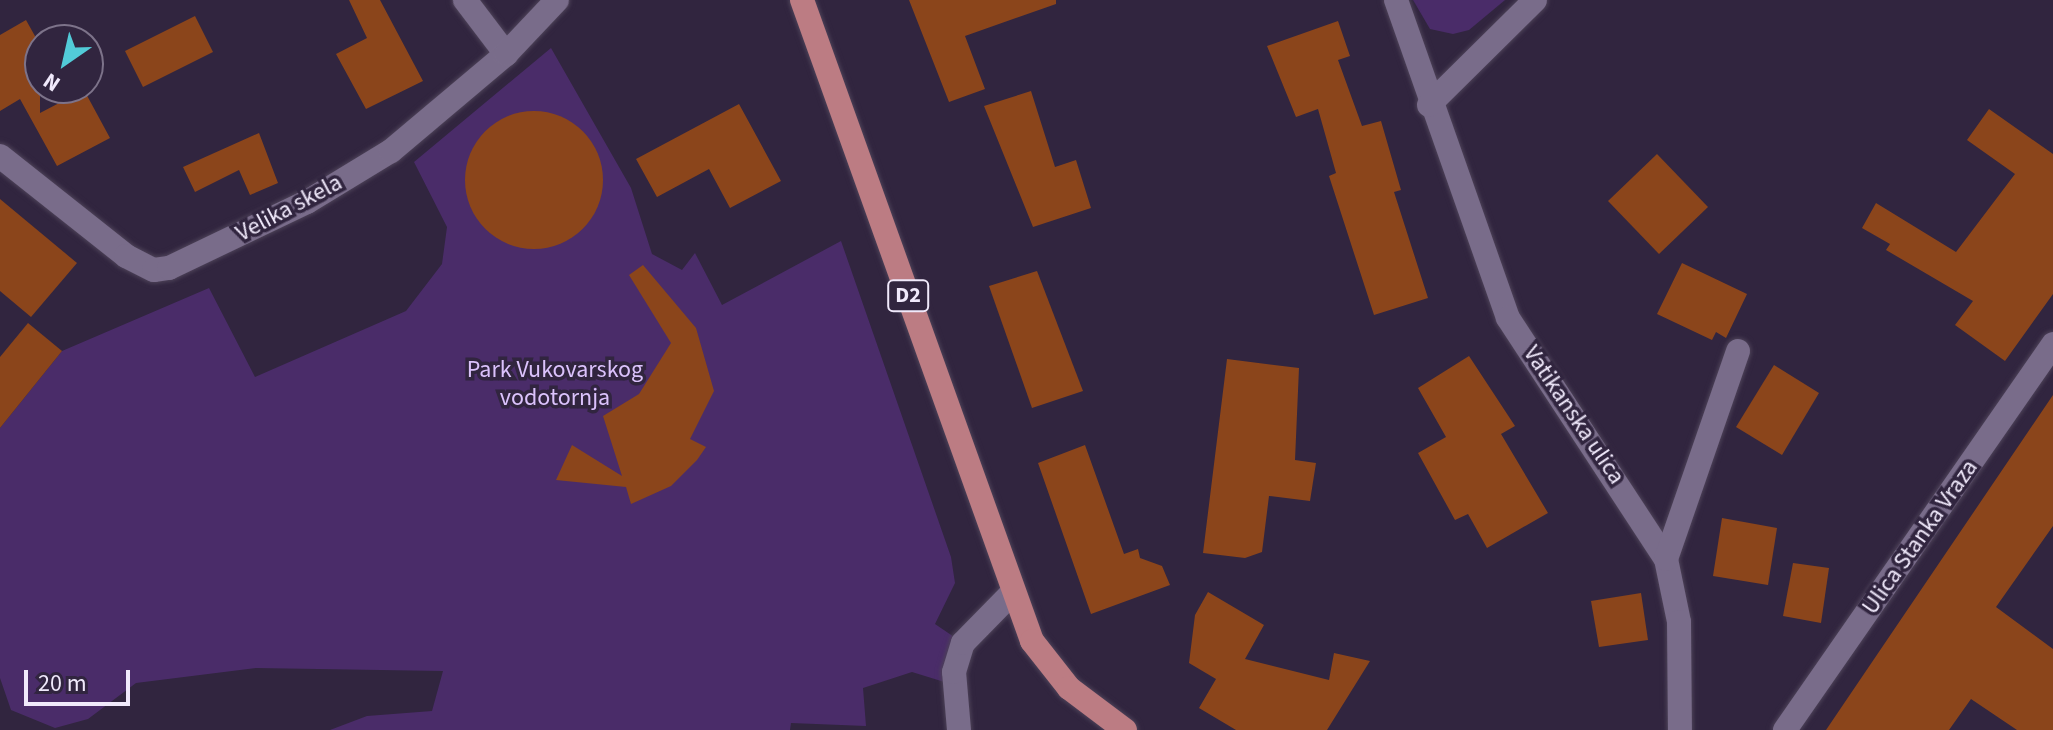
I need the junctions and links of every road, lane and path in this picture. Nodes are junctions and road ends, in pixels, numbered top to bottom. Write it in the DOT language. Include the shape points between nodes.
graph roads {
  1 [pos="465,0"];
  2 [pos="557,0"];
  3 [pos="802,0"];
  4 [pos="1396,0"];
  5 [pos="1535,0"];
  6 [pos="506,54"];
  7 [pos="1429,105"];
  8 [pos="0,156"];
  9 [pos="2053,344"];
  10 [pos="1738,351"];
  11 [pos="1666,559"];
  12 [pos="1012,593"];
  13 [pos="959,730"];
  14 [pos="1125,730"];
  15 [pos="1680,730"];
  16 [pos="1785,730"];
  1 -- 6 [label="street"];
  2 -- 6 [label="street, Velika skela"];
  3 -- 12 [label="main road, D2"];
  4 -- 7 [label="street, Vatikanska ulica"];
  5 -- 7 [label="street"];
  6 -- 8 [label="street, Velika skela" via="379,158 232,239 154,270"];
  7 -- 11 [label="street, Vatikanska ulica" via="1508,318"];
  9 -- 16 [label="street, Ulica Stanka Vraza"];
  10 -- 11 [label="street"];
  11 -- 15 [label="street, Vatikanska ulica" via="1679,622"];
  12 -- 13 [label="street" via="963,643 954,672"];
  12 -- 14 [label="main road, D2" via="1032,641 1069,688"];
}
